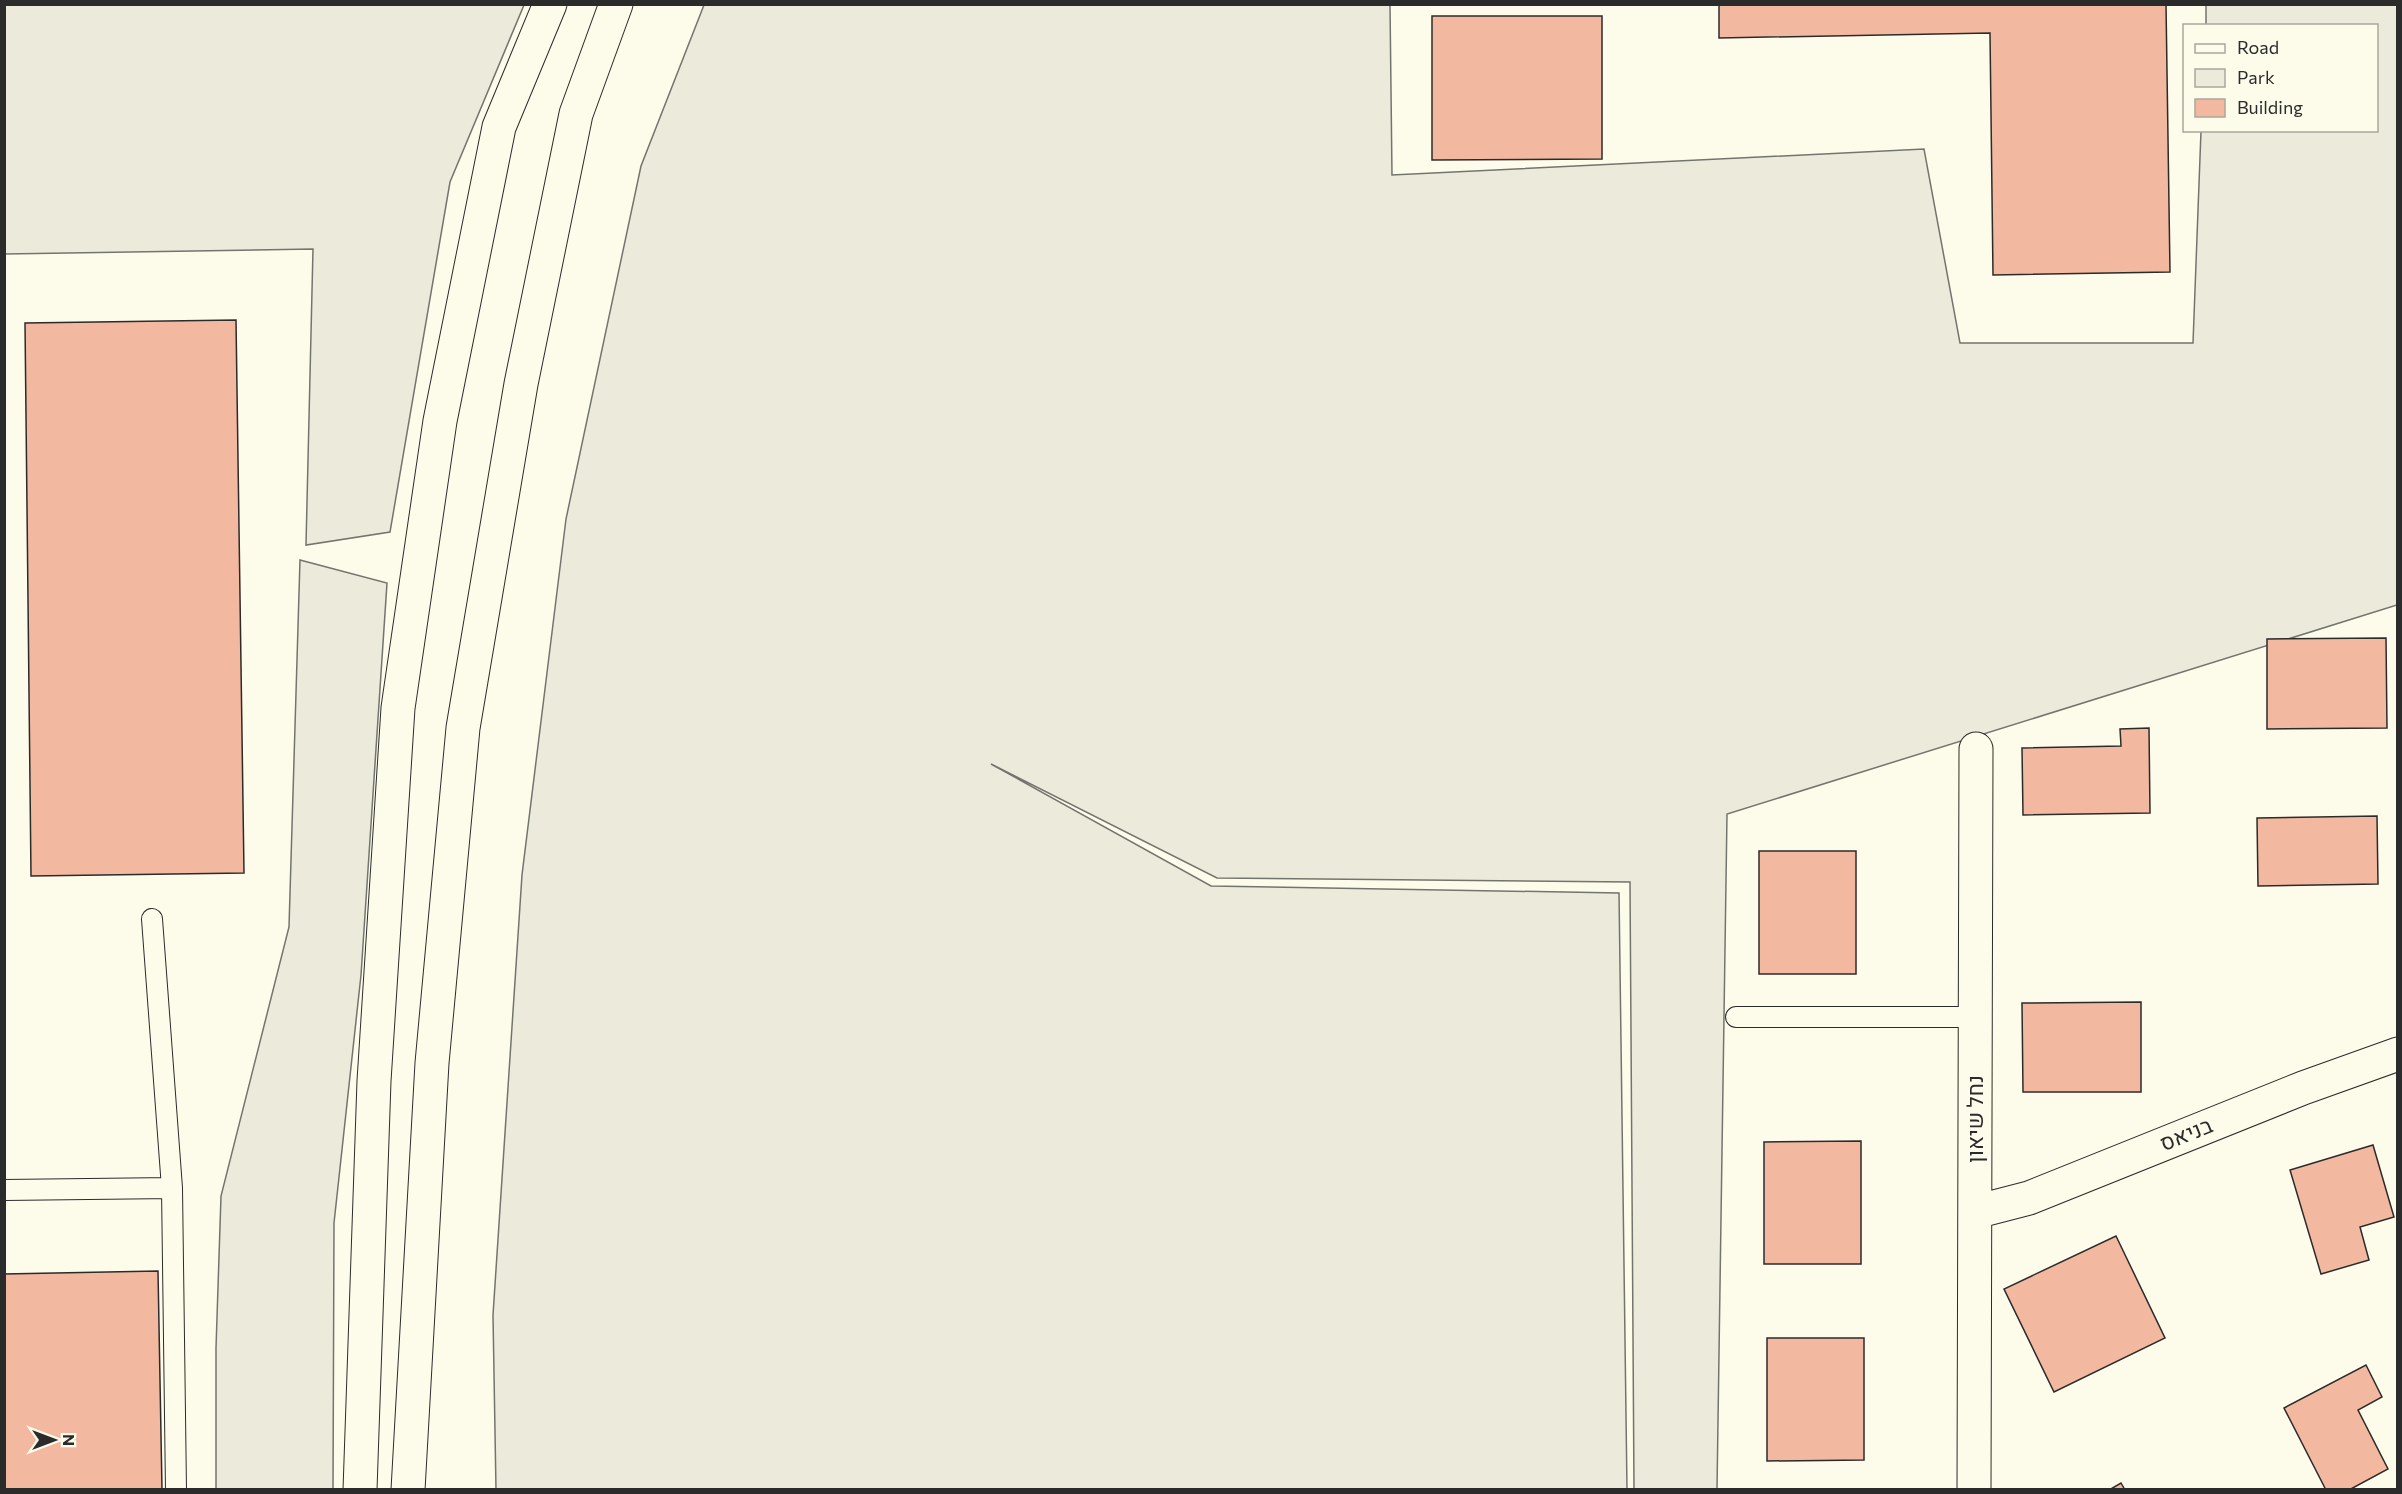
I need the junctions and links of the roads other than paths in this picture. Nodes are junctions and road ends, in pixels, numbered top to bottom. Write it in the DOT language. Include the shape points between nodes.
graph roads {
  1 [pos="550,4"];
  2 [pos="616,4"];
  3 [pos="1976,749"];
  4 [pos="152,919"];
  5 [pos="1736,1017"];
  6 [pos="1975,1017"];
  7 [pos="2397,1054"];
  8 [pos="172,1188"];
  9 [pos="4,1190"];
  10 [pos="1975,1212"];
  11 [pos="176,1490"];
  12 [pos="360,1490"];
  13 [pos="408,1490"];
  14 [pos="1974,1490"];
  1 -- 12 [label="main road" via="499,127 440,420 398,708 374,1081"];
  2 -- 13 [label="main road" via="576,114 521,384 464,728 432,1063"];
  3 -- 6 [label="main road, נחל שיאון"];
  4 -- 8 [label="lane"];
  5 -- 6 [label="lane"];
  6 -- 10 [label="main road, נחל שיאון"];
  7 -- 10 [label="main road, בניאס" via="2029,1198"];
  8 -- 9 [label="lane"];
  8 -- 11 [label="lane"];
  10 -- 14 [label="main road, נחל שיאון"];
}
